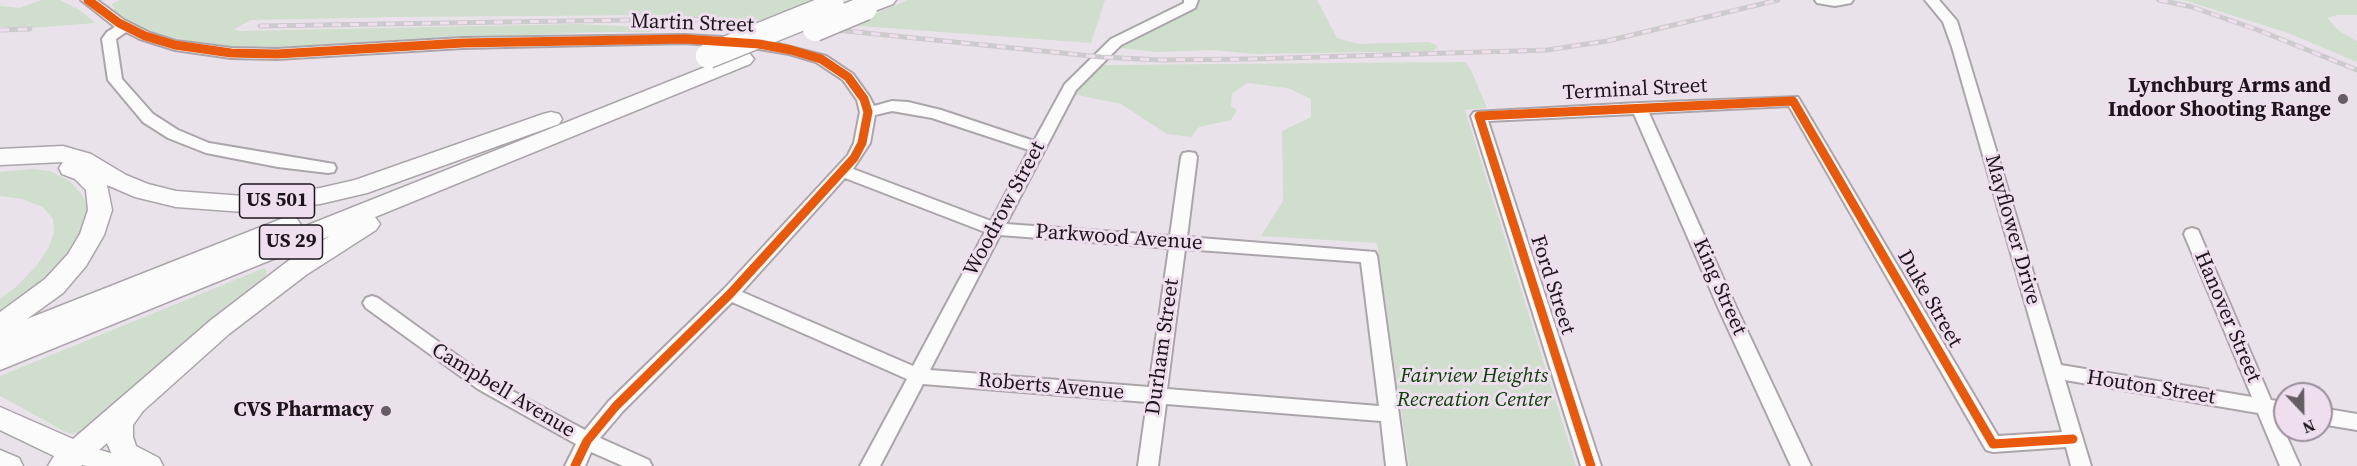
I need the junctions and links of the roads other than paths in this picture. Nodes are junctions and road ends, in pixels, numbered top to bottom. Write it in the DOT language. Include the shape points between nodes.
graph roads {
  1 [pos="110,0"];
  2 [pos="886,0"];
  3 [pos="1191,0"];
  4 [pos="1822,0"];
  5 [pos="1845,0"];
  6 [pos="1932,0"];
  7 [pos="91,3"];
  8 [pos="848,5"];
  9 [pos="125,27"];
  10 [pos="1792,101"];
  11 [pos="1639,108"];
  12 [pos="868,112"];
  13 [pos="1479,116"];
  14 [pos="551,119"];
  15 [pos="583,124"];
  16 [pos="1038,148"];
  17 [pos="0,157"];
  18 [pos="1189,157"];
  19 [pos="0,165"];
  20 [pos="328,168"];
  21 [pos="844,171"];
  22 [pos="995,229"];
  23 [pos="2192,234"];
  24 [pos="1178,242"];
  25 [pos="730,294"];
  26 [pos="372,303"];
  27 [pos="0,326"];
  28 [pos="0,341"];
  29 [pos="0,360"];
  30 [pos="2053,371"];
  31 [pos="918,376"];
  32 [pos="145,391"];
  33 [pos="1156,395"];
  34 [pos="2266,407"];
  35 [pos="2273,408"];
  36 [pos="1388,414"];
  37 [pos="0,418"];
  38 [pos="2333,418"];
  39 [pos="2357,422"];
  40 [pos="2073,439"];
  41 [pos="586,441"];
  42 [pos="69,460"];
  43 [pos="0,462"];
  44 [pos="9,466"];
  45 [pos="122,466"];
  46 [pos="149,466"];
  47 [pos="575,466"];
  48 [pos="642,466"];
  49 [pos="870,466"];
  50 [pos="1148,466"];
  51 [pos="1396,466"];
  52 [pos="1591,466"];
  53 [pos="1801,466"];
  54 [pos="2081,466"];
  55 [pos="2290,466"];
  1 -- 7 [label="street"];
  2 -- 8 [label="highway, US 29"];
  3 -- 16 [label="street, Woodrow Street" via="1177,12 1116,42 1077,78"];
  4 -- 5 [label="street"];
  6 -- 30 [label="street, Mayflower Drive" via="1950,21 1959,47"];
  7 -- 9 [label="street, Martin Street"];
  8 -- 14 [label="highway, US 29, bridge"];
  8 -- 15 [label="highway, US 29, bridge" via="743,59"];
  9 -- 12 [label="street, Martin Street" via="175,45 231,53 685,39 759,44 801,53 835,67 856,86"];
  9 -- 20 [label="street" via="109,39 115,80 148,118 206,148"];
  10 -- 11 [label="street, Terminal Street"];
  10 -- 40 [label="street, Duke Street" via="1993,444"];
  11 -- 13 [label="street, Terminal Street"];
  11 -- 53 [label="street, King Street"];
  12 -- 16 [label="street" via="908,107"];
  12 -- 21 [label="street" via="862,143"];
  13 -- 52 [label="street, Ford Street"];
  14 -- 17 [label="highway, US 501" via="359,187 320,196 254,203 207,202 142,191 83,160 63,154"];
  14 -- 28 [label="highway, US 29"];
  15 -- 29 [label="highway, US 29"];
  15 -- 32 [label="highway" via="418,197 354,231 220,327"];
  16 -- 22 [label="street, Woodrow Street"];
  18 -- 24 [label="street, Durham Street"];
  19 -- 27 [label="highway" via="39,162 64,165 83,173 97,188 100,210 92,235 77,260 54,286"];
  21 -- 22 [label="street, Parkwood Avenue"];
  21 -- 25 [label="street"];
  22 -- 24 [label="street, Parkwood Avenue"];
  22 -- 31 [label="street, Woodrow Street"];
  23 -- 34 [label="street, Hanover Street"];
  24 -- 33 [label="street, Durham Street"];
  24 -- 36 [label="street, Parkwood Avenue" via="1369,256"];
  25 -- 31 [label="street, Roberts Avenue"];
  25 -- 41 [label="street" via="616,406"];
  26 -- 41 [label="street, Campbell Avenue" via="484,384"];
  30 -- 34 [label="street, Houton Street"];
  30 -- 40 [label="street, Mayflower Drive"];
  31 -- 33 [label="street, Roberts Avenue"];
  31 -- 49 [label="street, Woodrow Street"];
  32 -- 42 [label="highway"];
  32 -- 46 [label="highway" via="120,422 119,437 125,454"];
  33 -- 36 [label="street, Roberts Avenue"];
  33 -- 50 [label="street, Durham Street"];
  34 -- 35 [label="street, Houton Street"];
  34 -- 55 [label="street, Hanover Street"];
  36 -- 51 [label="street"];
  37 -- 42 [label="highway"];
  38 -- 39 [label="street"];
  40 -- 54 [label="street, Mayflower Drive"];
  41 -- 47 [label="street"];
  41 -- 48 [label="street, Campbell Avenue"];
  42 -- 45 [label="main road"];
  43 -- 44 [label="highway"];
}
